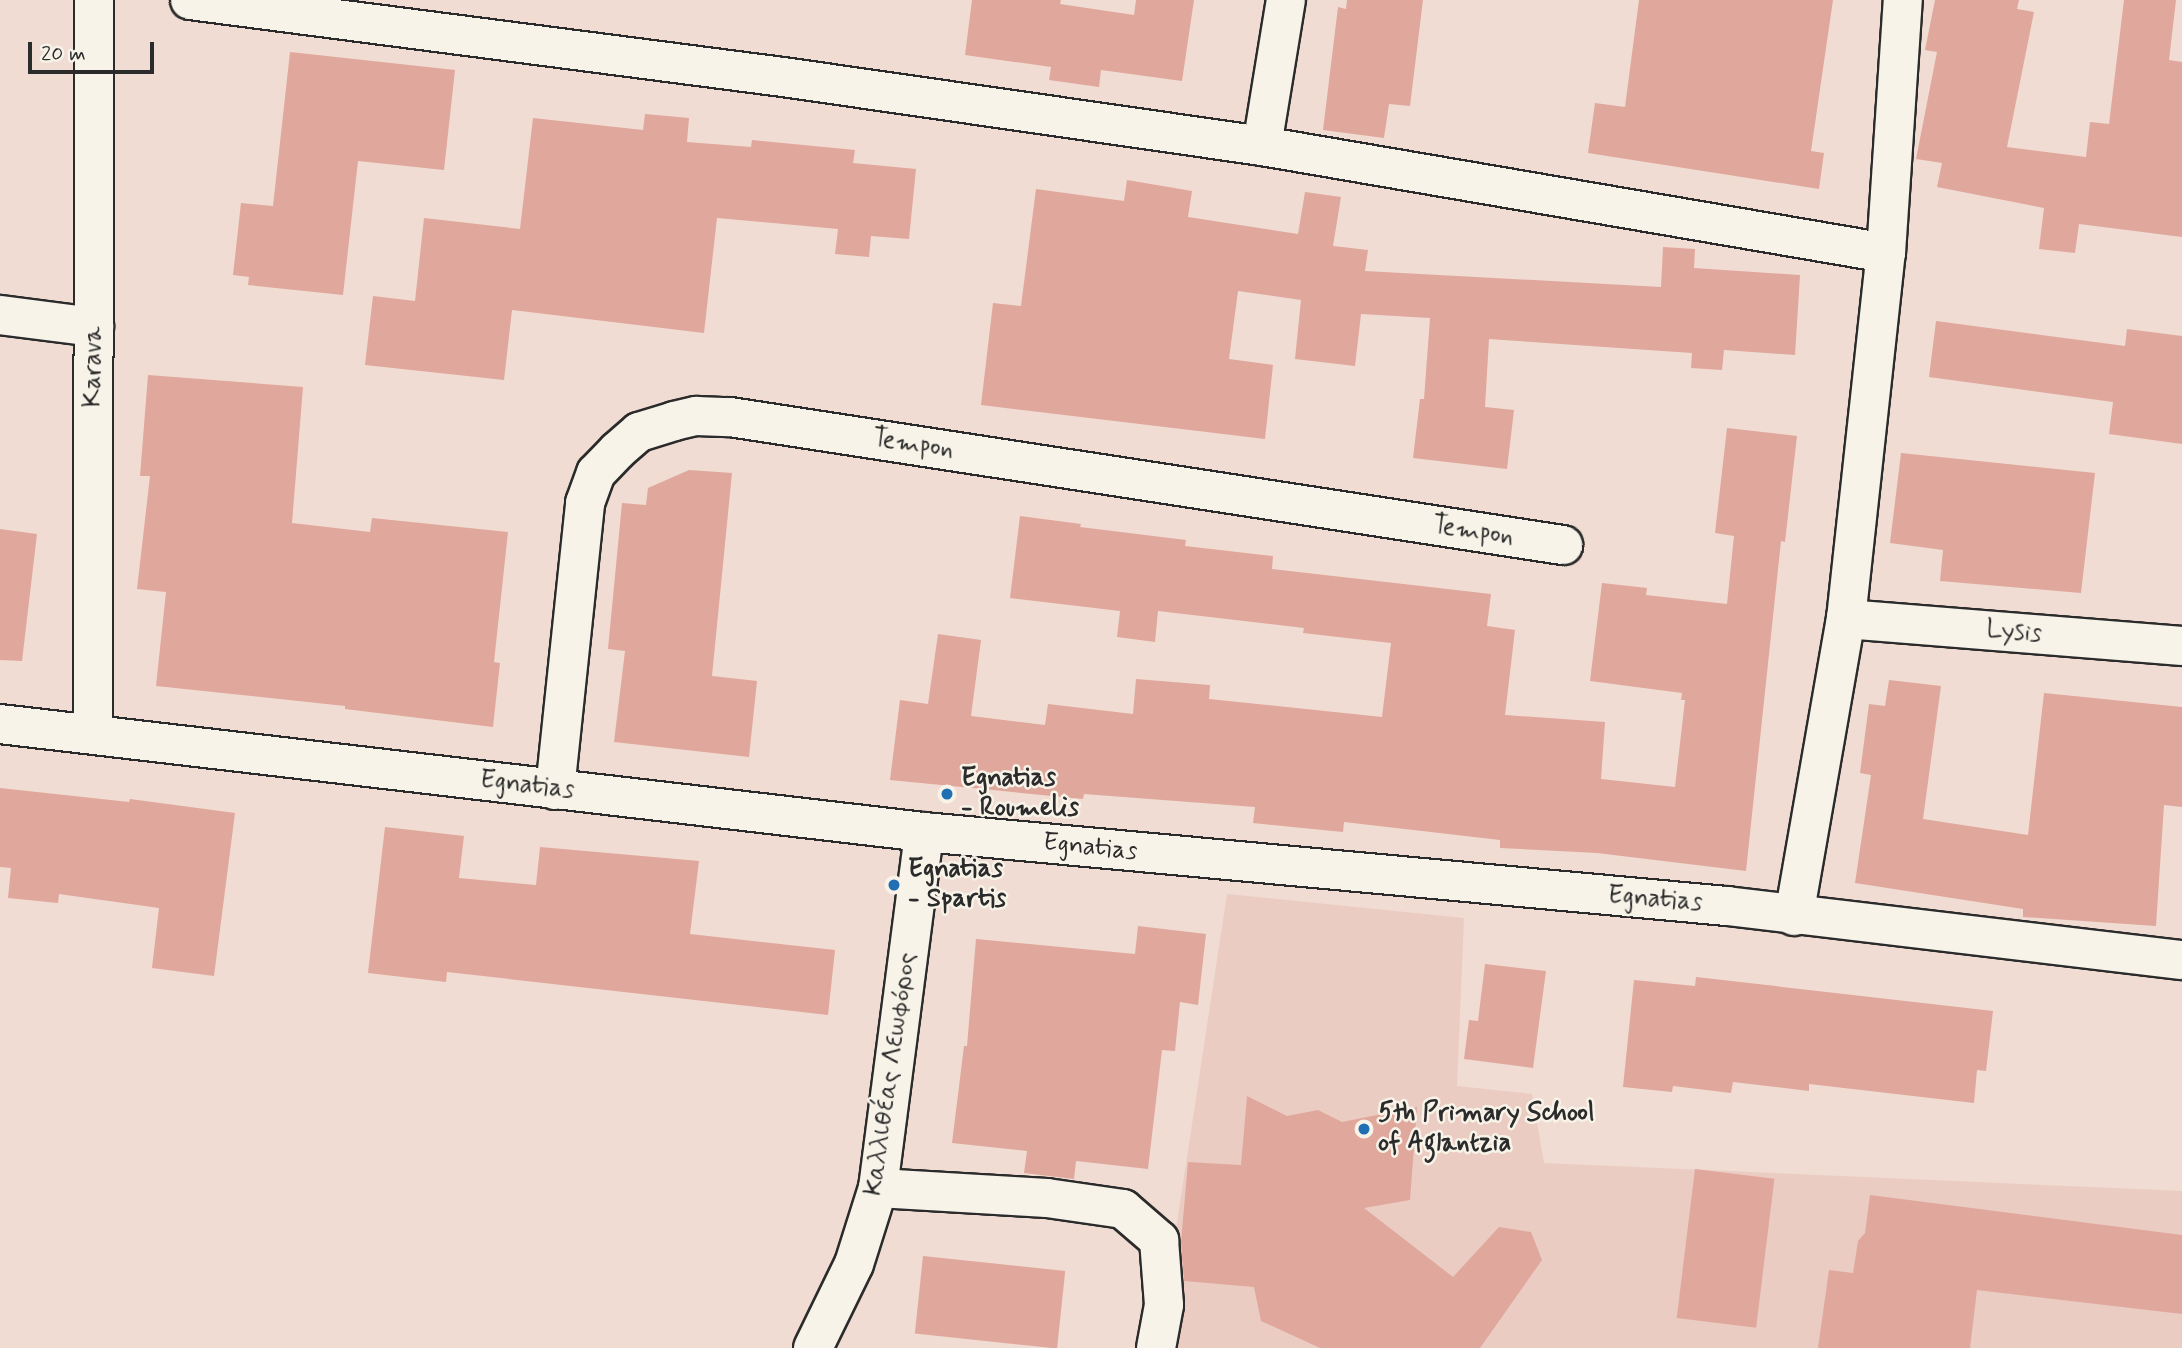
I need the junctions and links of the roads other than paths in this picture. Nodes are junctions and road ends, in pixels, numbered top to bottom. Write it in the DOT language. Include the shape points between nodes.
graph roads {
  1 [pos="94,0"];
  2 [pos="190,0"];
  3 [pos="1286,0"];
  4 [pos="1903,0"];
  5 [pos="1262,146"];
  6 [pos="1886,253"];
  7 [pos="0,315"];
  8 [pos="94,327"];
  9 [pos="1563,545"];
  10 [pos="1846,619"];
  11 [pos="2182,646"];
  12 [pos="0,724"];
  13 [pos="93,734"];
  14 [pos="555,790"];
  15 [pos="924,832"];
  16 [pos="1794,916"];
  17 [pos="2182,960"];
  18 [pos="878,1188"];
  19 [pos="813,1348"];
  20 [pos="1156,1348"];
  1 -- 8 [label="street, Karava"];
  2 -- 5 [label="street" via="769,75"];
  3 -- 5 [label="street"];
  4 -- 6 [label="street"];
  5 -- 6 [label="street"];
  6 -- 10 [label="street"];
  7 -- 8 [label="street"];
  8 -- 13 [label="street, Karava"];
  9 -- 14 [label="street, Tempon" via="730,417 674,421 639,432 617,451 596,473 585,503"];
  10 -- 11 [label="street, Lysis"];
  10 -- 16 [label="street"];
  12 -- 13 [label="street, Egnatias"];
  13 -- 14 [label="street, Egnatias"];
  14 -- 15 [label="street, Egnatias"];
  15 -- 16 [label="street, Egnatias" via="1727,906"];
  15 -- 18 [label="street, Καλλιθέας Λεωφόρος"];
  16 -- 17 [label="street, Egnatias"];
  18 -- 19 [label="street, Καλλιθέας Λεωφόρος" via="854,1264"];
  18 -- 20 [label="street" via="1047,1198 1124,1209 1159,1240 1164,1304"];
}
